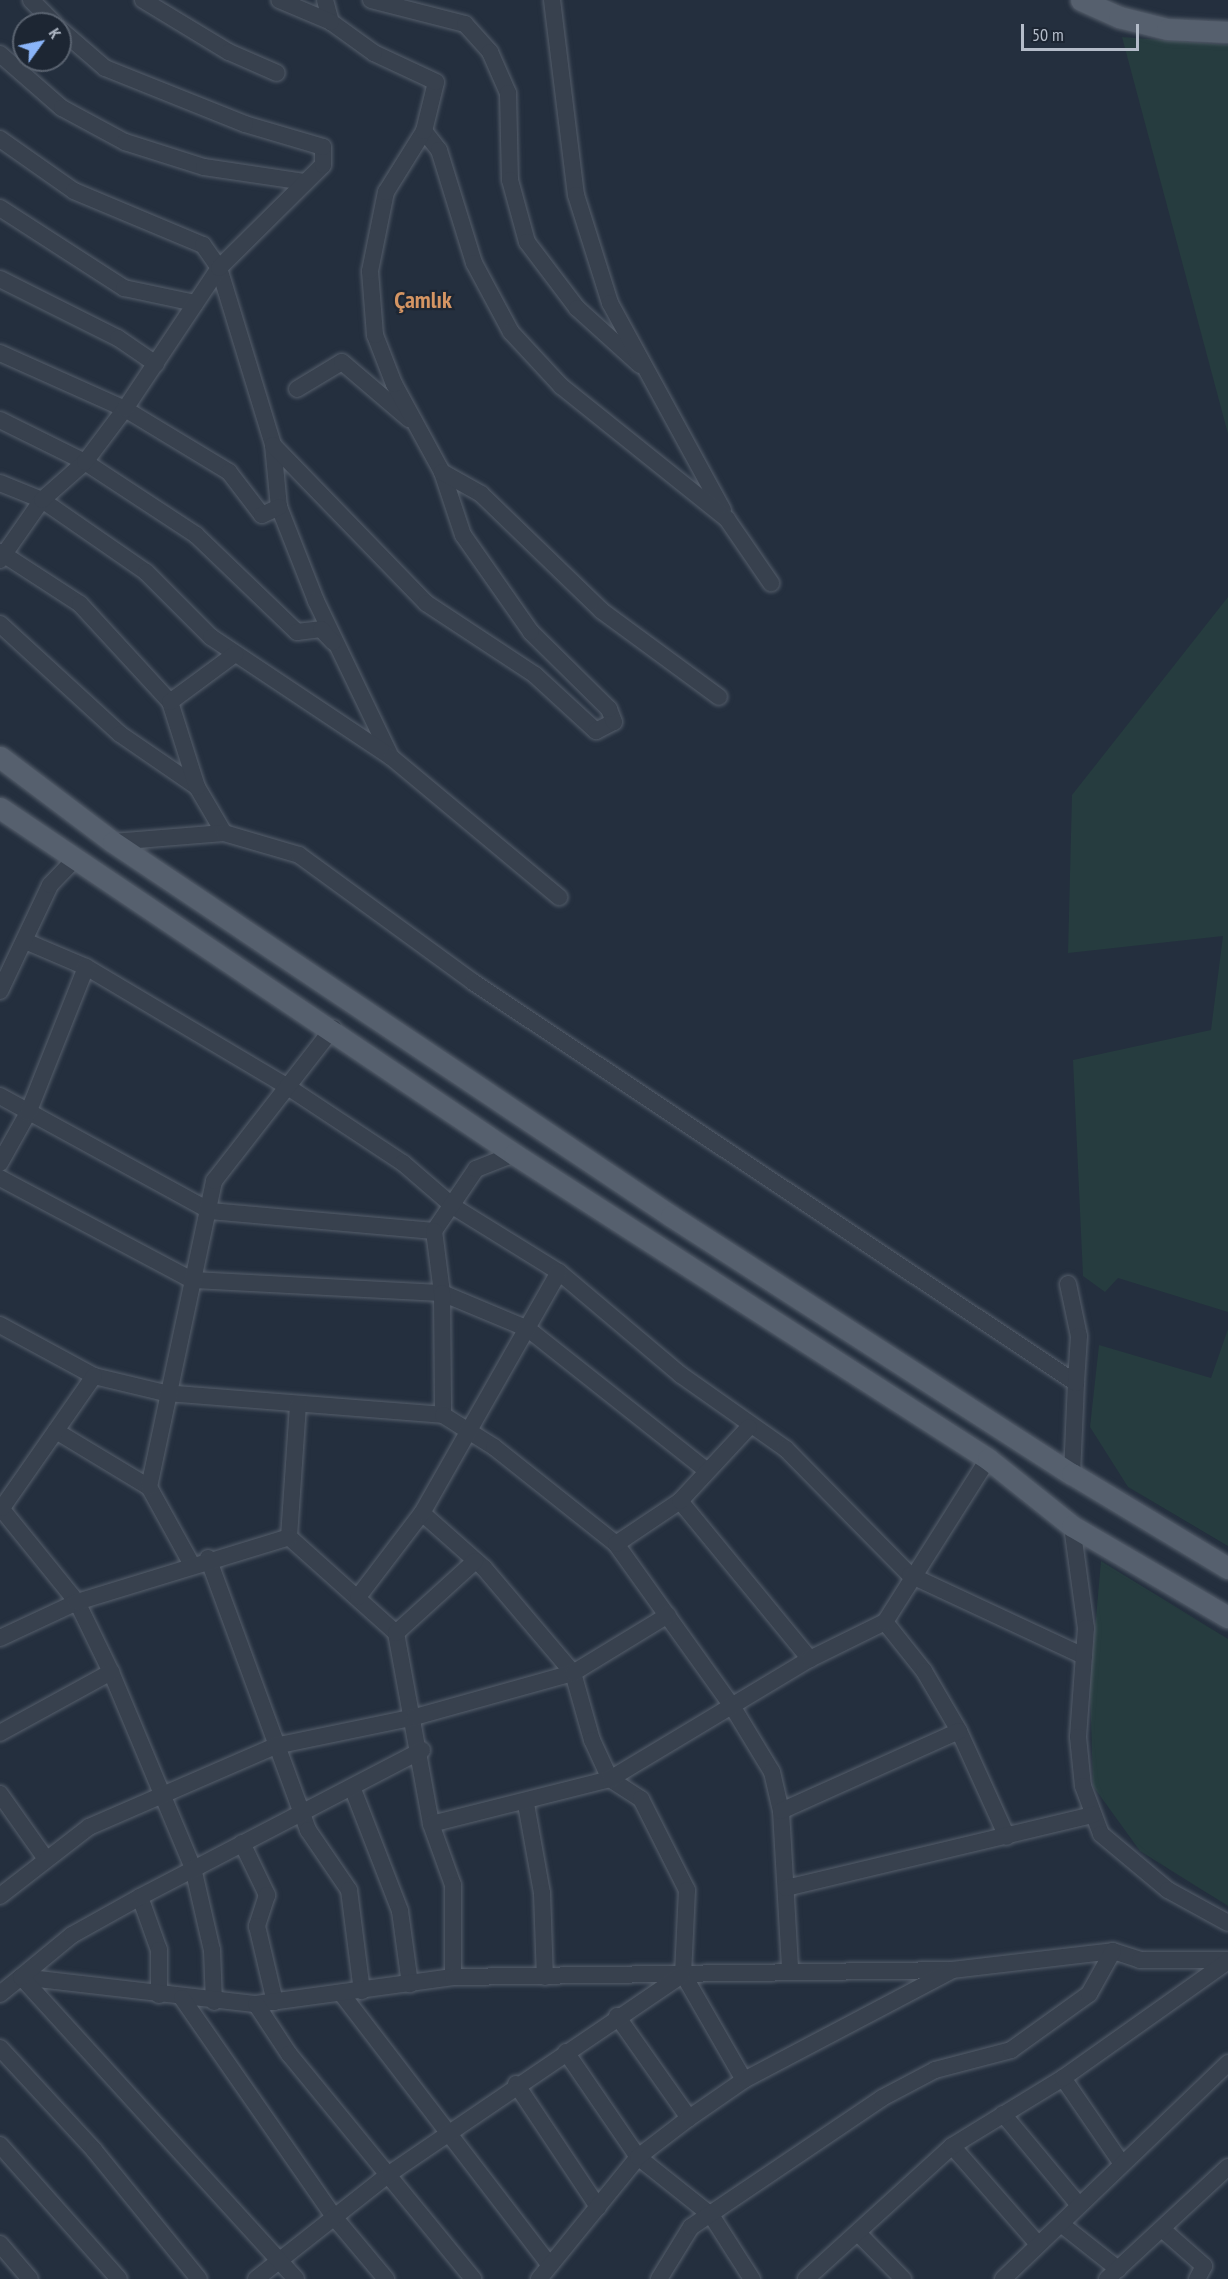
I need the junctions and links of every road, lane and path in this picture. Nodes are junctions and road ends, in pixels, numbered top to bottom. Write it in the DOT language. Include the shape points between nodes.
graph roads {
  1 [pos="31,0"];
  2 [pos="143,0"];
  3 [pos="279,0"];
  4 [pos="325,0"];
  5 [pos="371,0"];
  6 [pos="552,0"];
  7 [pos="1081,0"];
  8 [pos="43,12"];
  9 [pos="331,22"];
  10 [pos="1228,32"];
  11 [pos="72,39"];
  12 [pos="0,54"];
  13 [pos="277,73"];
  14 [pos="424,131"];
  15 [pos="0,139"];
  16 [pos="304,182"];
  17 [pos="0,208"];
  18 [pos="219,268"];
  19 [pos="0,279"];
  20 [pos="195,303"];
  21 [pos="0,353"];
  22 [pos="156,364"];
  23 [pos="652,376"];
  24 [pos="297,388"];
  25 [pos="125,409"];
  26 [pos="0,420"];
  27 [pos="417,426"];
  28 [pos="273,445"];
  29 [pos="85,462"];
  30 [pos="442,472"];
  31 [pos="0,483"];
  32 [pos="42,500"];
  33 [pos="279,507"];
  34 [pos="727,519"];
  35 [pos="1,555"];
  36 [pos="771,584"];
  37 [pos="0,624"];
  38 [pos="236,654"];
  39 [pos="348,659"];
  40 [pos="719,697"];
  41 [pos="171,702"];
  42 [pos="0,757"];
  43 [pos="392,757"];
  44 [pos="197,787"];
  45 [pos="0,808"];
  46 [pos="224,833"];
  47 [pos="113,843"];
  48 [pos="75,859"];
  49 [pos="559,897"];
  50 [pos="25,941"];
  51 [pos="86,967"];
  52 [pos="0,991"];
  53 [pos="333,1028"];
  54 [pos="288,1087"];
  55 [pos="0,1096"];
  56 [pos="28,1113"];
  57 [pos="514,1154"];
  58 [pos="0,1162"];
  59 [pos="0,1178"];
  60 [pos="454,1208"];
  61 [pos="210,1210"];
  62 [pos="434,1231"];
  63 [pos="559,1272"];
  64 [pos="192,1280"];
  65 [pos="1068,1284"];
  66 [pos="442,1293"];
  67 [pos="0,1325"];
  68 [pos="528,1329"];
  69 [pos="94,1376"];
  70 [pos="1076,1383"];
  71 [pos="165,1393"];
  72 [pos="298,1405"];
  73 [pos="442,1415"];
  74 [pos="749,1427"];
  75 [pos="468,1429"];
  76 [pos="56,1431"];
  77 [pos="988,1459"];
  78 [pos="707,1471"];
  79 [pos="1072,1474"];
  80 [pos="148,1487"];
  81 [pos="680,1501"];
  82 [pos="1,1508"];
  83 [pos="422,1513"];
  84 [pos="1072,1526"];
  85 [pos="289,1537"];
  86 [pos="616,1544"];
  87 [pos="200,1560"];
  88 [pos="475,1560"];
  89 [pos="1228,1568"];
  90 [pos="910,1575"];
  91 [pos="358,1597"];
  92 [pos="77,1602"];
  93 [pos="668,1615"];
  94 [pos="1228,1617"];
  95 [pos="885,1622"];
  96 [pos="396,1633"];
  97 [pos="0,1638"];
  98 [pos="1084,1656"];
  99 [pos="810,1659"];
  100 [pos="111,1672"];
  101 [pos="573,1673"];
  102 [pos="732,1706"];
  103 [pos="415,1717"];
  104 [pos="959,1731"];
  105 [pos="0,1734"];
  106 [pos="275,1746"];
  107 [pos="422,1750"];
  108 [pos="610,1779"];
  109 [pos="351,1787"];
  110 [pos="0,1794"];
  111 [pos="163,1794"];
  112 [pos="526,1804"];
  113 [pos="781,1811"];
  114 [pos="302,1813"];
  115 [pos="1093,1815"];
  116 [pos="431,1824"];
  117 [pos="1007,1837"];
  118 [pos="242,1844"];
  119 [pos="46,1859"];
  120 [pos="193,1868"];
  121 [pos="786,1888"];
  122 [pos="0,1896"];
  123 [pos="140,1896"];
  124 [pos="1228,1923"];
  125 [pos="1113,1951"];
  126 [pos="1228,1960"];
  127 [pos="790,1969"];
  128 [pos="952,1970"];
  129 [pos="683,1974"];
  130 [pos="21,1977"];
  131 [pos="453,1977"];
  132 [pos="545,1977"];
  133 [pos="410,1984"];
  134 [pos="362,1990"];
  135 [pos="341,1993"];
  136 [pos="0,1994"];
  137 [pos="159,1995"];
  138 [pos="182,1998"];
  139 [pos="214,2002"];
  140 [pos="275,2002"];
  141 [pos="256,2004"];
  142 [pos="617,2016"];
  143 [pos="0,2048"];
  144 [pos="566,2052"];
  145 [pos="1228,2062"];
  146 [pos="1063,2078"];
  147 [pos="744,2080"];
  148 [pos="516,2084"];
  149 [pos="1003,2114"];
  150 [pos="689,2118"];
  151 [pos="447,2136"];
  152 [pos="0,2145"];
  153 [pos="952,2146"];
  154 [pos="638,2157"];
  155 [pos="1122,2164"];
  156 [pos="1228,2167"];
  157 [pos="389,2174"];
  158 [pos="1078,2204"];
  159 [pos="598,2207"];
  160 [pos="711,2215"];
  161 [pos="334,2217"];
  162 [pos="1061,2224"];
  163 [pos="1162,2229"];
  164 [pos="859,2234"];
  165 [pos="1037,2243"];
  166 [pos="0,2244"];
  167 [pos="279,2259"];
  168 [pos="548,2263"];
  169 [pos="1113,2274"];
  170 [pos="30,2279"];
  171 [pos="118,2279"];
  172 [pos="199,2279"];
  173 [pos="256,2279"];
  174 [pos="296,2279"];
  175 [pos="386,2279"];
  176 [pos="473,2279"];
  177 [pos="538,2279"];
  178 [pos="659,2279"];
  179 [pos="752,2279"];
  180 [pos="806,2279"];
  181 [pos="903,2279"];
  182 [pos="1003,2279"];
  183 [pos="1197,2279"];
  1 -- 8 [label="street"];
  2 -- 13 [label="street" via="229,52"];
  3 -- 9 [label="street"];
  4 -- 9 [label="street"];
  5 -- 23 [label="street" via="465,24 490,52 508,93 510,180 527,242 577,308"];
  6 -- 23 [label="street" via="576,195 610,303"];
  7 -- 10 [label="main road" via="1119,17 1167,28"];
  9 -- 14 [label="street" via="374,52 436,82"];
  11 -- 16 [label="street" via="105,68 245,124 323,147 323,165"];
  12 -- 16 [label="street" via="62,108 125,142 204,167"];
  14 -- 27 [label="street" via="386,192 370,270 375,335"];
  14 -- 34 [label="street" via="439,150 474,262 511,332 561,386"];
  15 -- 18 [label="street" via="74,191 203,245"];
  16 -- 18 [label="street"];
  17 -- 20 [label="street" via="124,288"];
  18 -- 20 [label="street"];
  18 -- 28 [label="street"];
  19 -- 22 [label="street" via="118,338"];
  20 -- 22 [label="street"];
  21 -- 25 [label="street"];
  22 -- 25 [label="street"];
  23 -- 34 [label="street"];
  24 -- 27 [label="street" via="342,362"];
  25 -- 29 [label="street"];
  25 -- 33 [label="street" via="229,472 262,515"];
  26 -- 29 [label="street"];
  27 -- 30 [label="street"];
  28 -- 30 [label="street" via="426,603 535,675 596,731 614,722 609,709 531,632 463,535"];
  28 -- 33 [label="street"];
  29 -- 32 [label="street"];
  29 -- 39 [label="street" via="196,535 297,632 321,629"];
  30 -- 40 [label="street" via="481,494 602,611"];
  31 -- 32 [label="street"];
  32 -- 35 [label="street"];
  32 -- 38 [label="street" via="146,572 211,637"];
  33 -- 39 [label="street" via="316,601"];
  34 -- 36 [label="street"];
  35 -- 41 [label="street" via="80,604"];
  37 -- 44 [label="street" via="120,734"];
  38 -- 41 [label="street"];
  38 -- 43 [label="street"];
  39 -- 43 [label="street"];
  41 -- 44 [label="street"];
  42 -- 47 [label="main road"];
  43 -- 49 [label="street"];
  44 -- 46 [label="street"];
  45 -- 48 [label="main road"];
  46 -- 47 [label="street"];
  46 -- 70 [label="street" via="299,855 473,982"];
  47 -- 79 [label="main road" via="671,1216"];
  48 -- 50 [label="street" via="50,885"];
  48 -- 53 [label="main road"];
  50 -- 51 [label="street"];
  50 -- 52 [label="street"];
  51 -- 54 [label="street"];
  51 -- 56 [label="street"];
  53 -- 54 [label="street"];
  53 -- 57 [label="main road"];
  54 -- 60 [label="street" via="404,1163"];
  54 -- 61 [label="street" via="214,1181"];
  55 -- 56 [label="street"];
  56 -- 58 [label="street"];
  56 -- 61 [label="street"];
  57 -- 60 [label="street" via="476,1169"];
  57 -- 77 [label="main road"];
  59 -- 64 [label="street"];
  60 -- 62 [label="street"];
  60 -- 63 [label="street"];
  61 -- 62 [label="street"];
  61 -- 64 [label="street"];
  62 -- 66 [label="street"];
  63 -- 68 [label="street"];
  63 -- 74 [label="street"];
  64 -- 66 [label="street"];
  64 -- 71 [label="street"];
  65 -- 70 [label="street" via="1079,1336"];
  66 -- 68 [label="street"];
  66 -- 73 [label="street"];
  67 -- 69 [label="street"];
  68 -- 75 [label="street"];
  68 -- 78 [label="street"];
  69 -- 71 [label="street"];
  69 -- 76 [label="street"];
  70 -- 79 [label="street"];
  71 -- 72 [label="street"];
  71 -- 80 [label="street"];
  72 -- 73 [label="street"];
  72 -- 85 [label="street"];
  73 -- 75 [label="street"];
  74 -- 78 [label="street"];
  74 -- 90 [label="street" via="786,1449"];
  75 -- 83 [label="street"];
  75 -- 86 [label="street"];
  76 -- 80 [label="street"];
  76 -- 82 [label="street"];
  77 -- 84 [label="main road"];
  77 -- 90 [label="street"];
  78 -- 81 [label="street"];
  79 -- 89 [label="main road"];
  80 -- 87 [label="street"];
  81 -- 86 [label="street"];
  81 -- 99 [label="street"];
  82 -- 92 [label="street"];
  83 -- 88 [label="street"];
  83 -- 91 [label="street"];
  84 -- 94 [label="main road"];
  84 -- 98 [label="street" via="1086,1628"];
  85 -- 87 [label="street"];
  85 -- 91 [label="street"];
  86 -- 93 [label="street"];
  87 -- 92 [label="street"];
  87 -- 106 [label="street"];
  88 -- 96 [label="street"];
  88 -- 101 [label="street"];
  90 -- 95 [label="street"];
  90 -- 98 [label="street"];
  91 -- 96 [label="street"];
  92 -- 97 [label="street"];
  92 -- 100 [label="street"];
  93 -- 101 [label="street"];
  93 -- 102 [label="street"];
  95 -- 99 [label="street"];
  95 -- 104 [label="street" via="924,1671"];
  96 -- 103 [label="street"];
  98 -- 115 [label="street" via="1078,1737 1083,1786"];
  99 -- 102 [label="street"];
  100 -- 105 [label="street"];
  100 -- 111 [label="street"];
  101 -- 103 [label="street"];
  101 -- 108 [label="street" via="592,1740"];
  102 -- 108 [label="street"];
  102 -- 113 [label="street" via="772,1773"];
  103 -- 106 [label="street"];
  103 -- 107 [label="street"];
  104 -- 113 [label="street"];
  104 -- 117 [label="street"];
  106 -- 111 [label="street"];
  106 -- 114 [label="street"];
  107 -- 109 [label="street"];
  107 -- 116 [label="street"];
  108 -- 112 [label="street"];
  108 -- 129 [label="street" via="641,1799 687,1890"];
  109 -- 114 [label="street"];
  109 -- 133 [label="street" via="400,1911"];
  110 -- 119 [label="street"];
  111 -- 119 [label="street" via="89,1827"];
  111 -- 120 [label="street"];
  112 -- 116 [label="street"];
  112 -- 132 [label="street" via="542,1893"];
  113 -- 121 [label="street"];
  114 -- 118 [label="street"];
  114 -- 134 [label="street" via="349,1890"];
  115 -- 117 [label="street"];
  115 -- 124 [label="street" via="1101,1834 1127,1860"];
  116 -- 131 [label="street" via="453,1886"];
  117 -- 121 [label="street"];
  118 -- 120 [label="street"];
  118 -- 140 [label="street" via="267,1895 257,1926"];
  119 -- 122 [label="street"];
  120 -- 123 [label="street"];
  120 -- 139 [label="street" via="212,1950"];
  121 -- 127 [label="street"];
  123 -- 130 [label="street" via="72,1935"];
  123 -- 137 [label="street" via="159,1950"];
  125 -- 126 [label="street" via="1140,1960"];
  125 -- 128 [label="street"];
  125 -- 160 [label="street" via="1089,1994 1011,2050 935,2070 882,2097"];
  126 -- 146 [label="street"];
  127 -- 128 [label="street"];
  127 -- 129 [label="street"];
  128 -- 147 [label="street"];
  129 -- 132 [label="street"];
  129 -- 142 [label="street"];
  129 -- 147 [label="street"];
  130 -- 136 [label="street"];
  130 -- 137 [label="street"];
  130 -- 167 [label="street"];
  131 -- 132 [label="street"];
  131 -- 133 [label="street"];
  133 -- 134 [label="street"];
  134 -- 135 [label="street"];
  135 -- 140 [label="street"];
  135 -- 151 [label="street"];
  137 -- 138 [label="street"];
  138 -- 139 [label="street"];
  138 -- 161 [label="street"];
  139 -- 141 [label="street"];
  140 -- 141 [label="street"];
  141 -- 157 [label="street" via="289,2054"];
  142 -- 144 [label="street"];
  142 -- 150 [label="street"];
  143 -- 172 [label="street" via="94,2150"];
  144 -- 148 [label="street"];
  144 -- 154 [label="street"];
  145 -- 155 [label="street"];
  146 -- 149 [label="street"];
  146 -- 155 [label="street"];
  147 -- 150 [label="street"];
  148 -- 151 [label="street"];
  148 -- 159 [label="street"];
  149 -- 153 [label="street"];
  149 -- 158 [label="street"];
  150 -- 154 [label="street"];
  151 -- 157 [label="street"];
  151 -- 168 [label="street"];
  152 -- 171 [label="street"];
  153 -- 164 [label="street"];
  153 -- 165 [label="street"];
  154 -- 159 [label="street"];
  154 -- 160 [label="street"];
  155 -- 158 [label="street"];
  156 -- 163 [label="street"];
  157 -- 161 [label="street"];
  157 -- 176 [label="street"];
  158 -- 162 [label="street"];
  159 -- 168 [label="street"];
  160 -- 178 [label="street" via="691,2227"];
  160 -- 179 [label="street"];
  161 -- 167 [label="street"];
  161 -- 175 [label="street"];
  162 -- 165 [label="street"];
  162 -- 169 [label="street"];
  163 -- 169 [label="street"];
  163 -- 183 [label="street" via="1204,2266"];
  164 -- 180 [label="street"];
  164 -- 181 [label="street"];
  165 -- 182 [label="street"];
  166 -- 170 [label="street"];
  167 -- 173 [label="street"];
  167 -- 174 [label="street"];
  168 -- 177 [label="street"];
}
